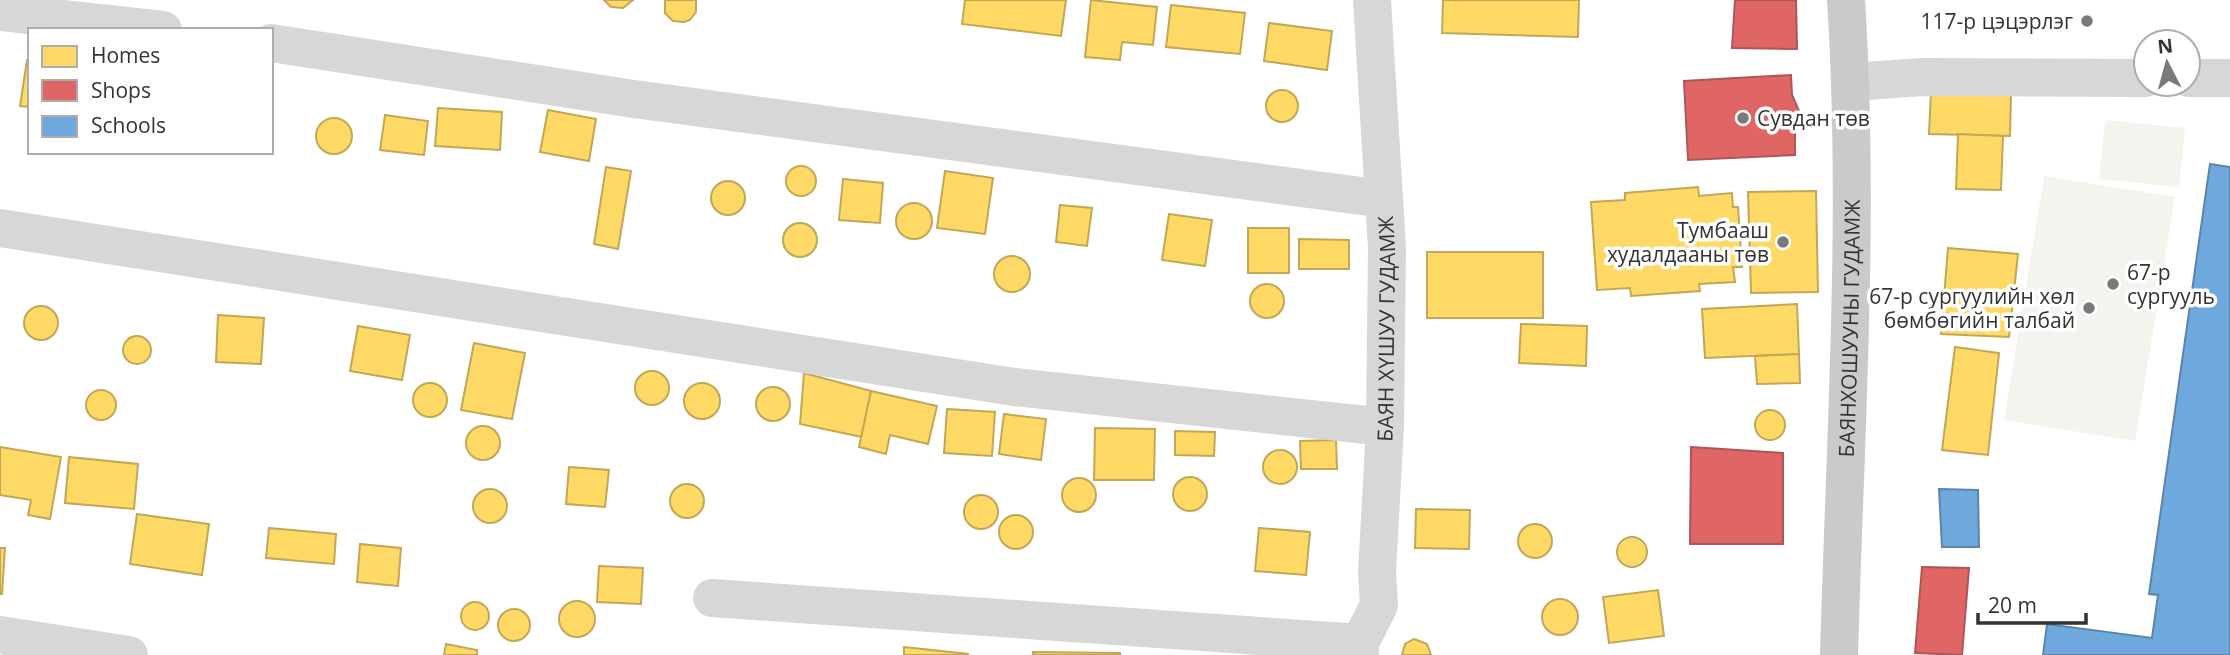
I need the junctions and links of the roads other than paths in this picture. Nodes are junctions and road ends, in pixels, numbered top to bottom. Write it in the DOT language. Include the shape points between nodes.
graph roads {
  1 [pos="1372,0"];
  2 [pos="1846,0"];
  3 [pos="0,12"];
  4 [pos="145,28"];
  5 [pos="273,43"];
  6 [pos="2132,78"];
  7 [pos="2202,78"];
  8 [pos="2230,78"];
  9 [pos="1852,82"];
  10 [pos="1384,199"];
  11 [pos="0,228"];
  12 [pos="1385,427"];
  13 [pos="712,598"];
  14 [pos="0,635"];
  15 [pos="1360,649"];
  16 [pos="129,655"];
  17 [pos="1839,655"];
  1 -- 10 [label="street, БАЯН ХҮШУУ ГУДАМЖ"];
  2 -- 9 [label="main road, БАЯНХОШУУНЫ ГУДАМЖ"];
  3 -- 4 [label="street"];
  5 -- 10 [label="street" via="634,99"];
  6 -- 9 [label="street" via="1923,77"];
  7 -- 8 [label="street"];
  9 -- 17 [label="main road, БАЯНХОШУУНЫ ГУДАМЖ"];
  10 -- 12 [label="street, БАЯН ХҮШУУ ГУДАМЖ"];
  11 -- 12 [label="street" via="1014,387"];
  12 -- 15 [label="street, БАЯН ХҮШУУ ГУДАМЖ" via="1379,605"];
  13 -- 15 [label="street"];
  14 -- 16 [label="street"];
}
